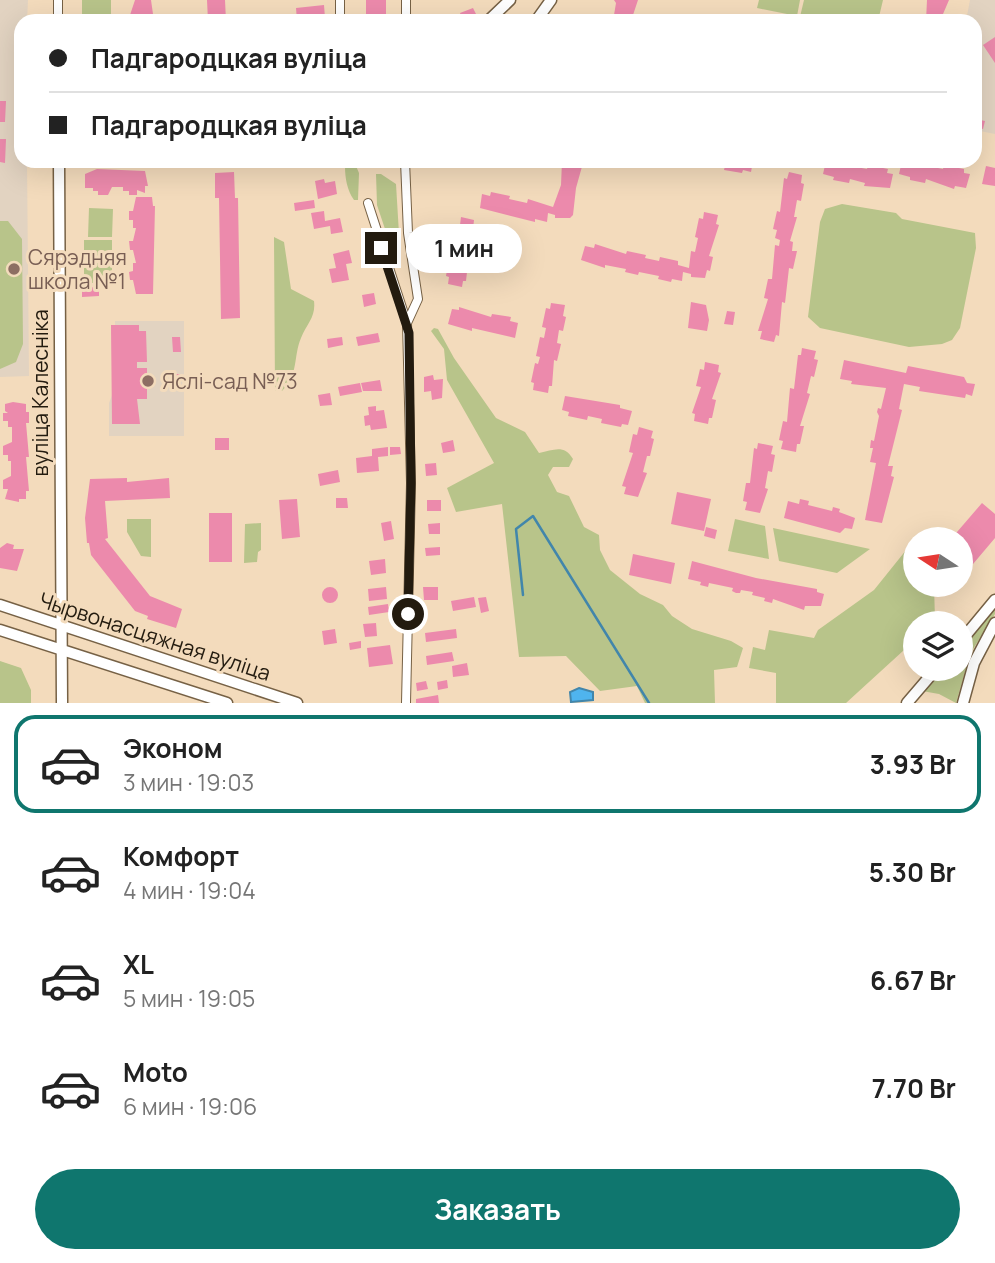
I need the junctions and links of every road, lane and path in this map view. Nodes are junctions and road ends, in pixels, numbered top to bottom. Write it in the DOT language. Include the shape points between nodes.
graph roads {
  1 [pos="510,0"];
  2 [pos="495,14"];
  3 [pos="59,168"];
  4 [pos="405,168"];
  5 [pos="368,203"];
  6 [pos="407,323"];
  7 [pos="995,600"];
  8 [pos="0,606"];
  9 [pos="995,623"];
  10 [pos="61,626"];
  11 [pos="973,626"];
  12 [pos="0,630"];
  13 [pos="62,650"];
  14 [pos="926,681"];
  15 [pos="62,703"];
  16 [pos="227,703"];
  17 [pos="297,703"];
  18 [pos="406,703"];
  19 [pos="908,703"];
  20 [pos="963,703"];
  1 -- 2 [label="main road"];
  3 -- 10 [label="main road, вуліца Калесніка"];
  4 -- 6 [label="street" via="408,233 418,299"];
  5 -- 6 [label="street"];
  6 -- 18 [label="street" via="411,483"];
  7 -- 11 [label="main road"];
  8 -- 10 [label="main road, Чырвонасцяжная вуліца"];
  9 -- 20 [label="main road" via="974,663"];
  10 -- 13 [label="main road, вуліца Калесніка"];
  10 -- 17 [label="main road, Чырвонасцяжная вуліца"];
  12 -- 13 [label="main road, Чырвонасцяжная вуліца"];
  13 -- 15 [label="main road, вуліца Калесніка"];
  13 -- 16 [label="main road, Чырвонасцяжная вуліца"];
  14 -- 19 [label="main road"];
}
